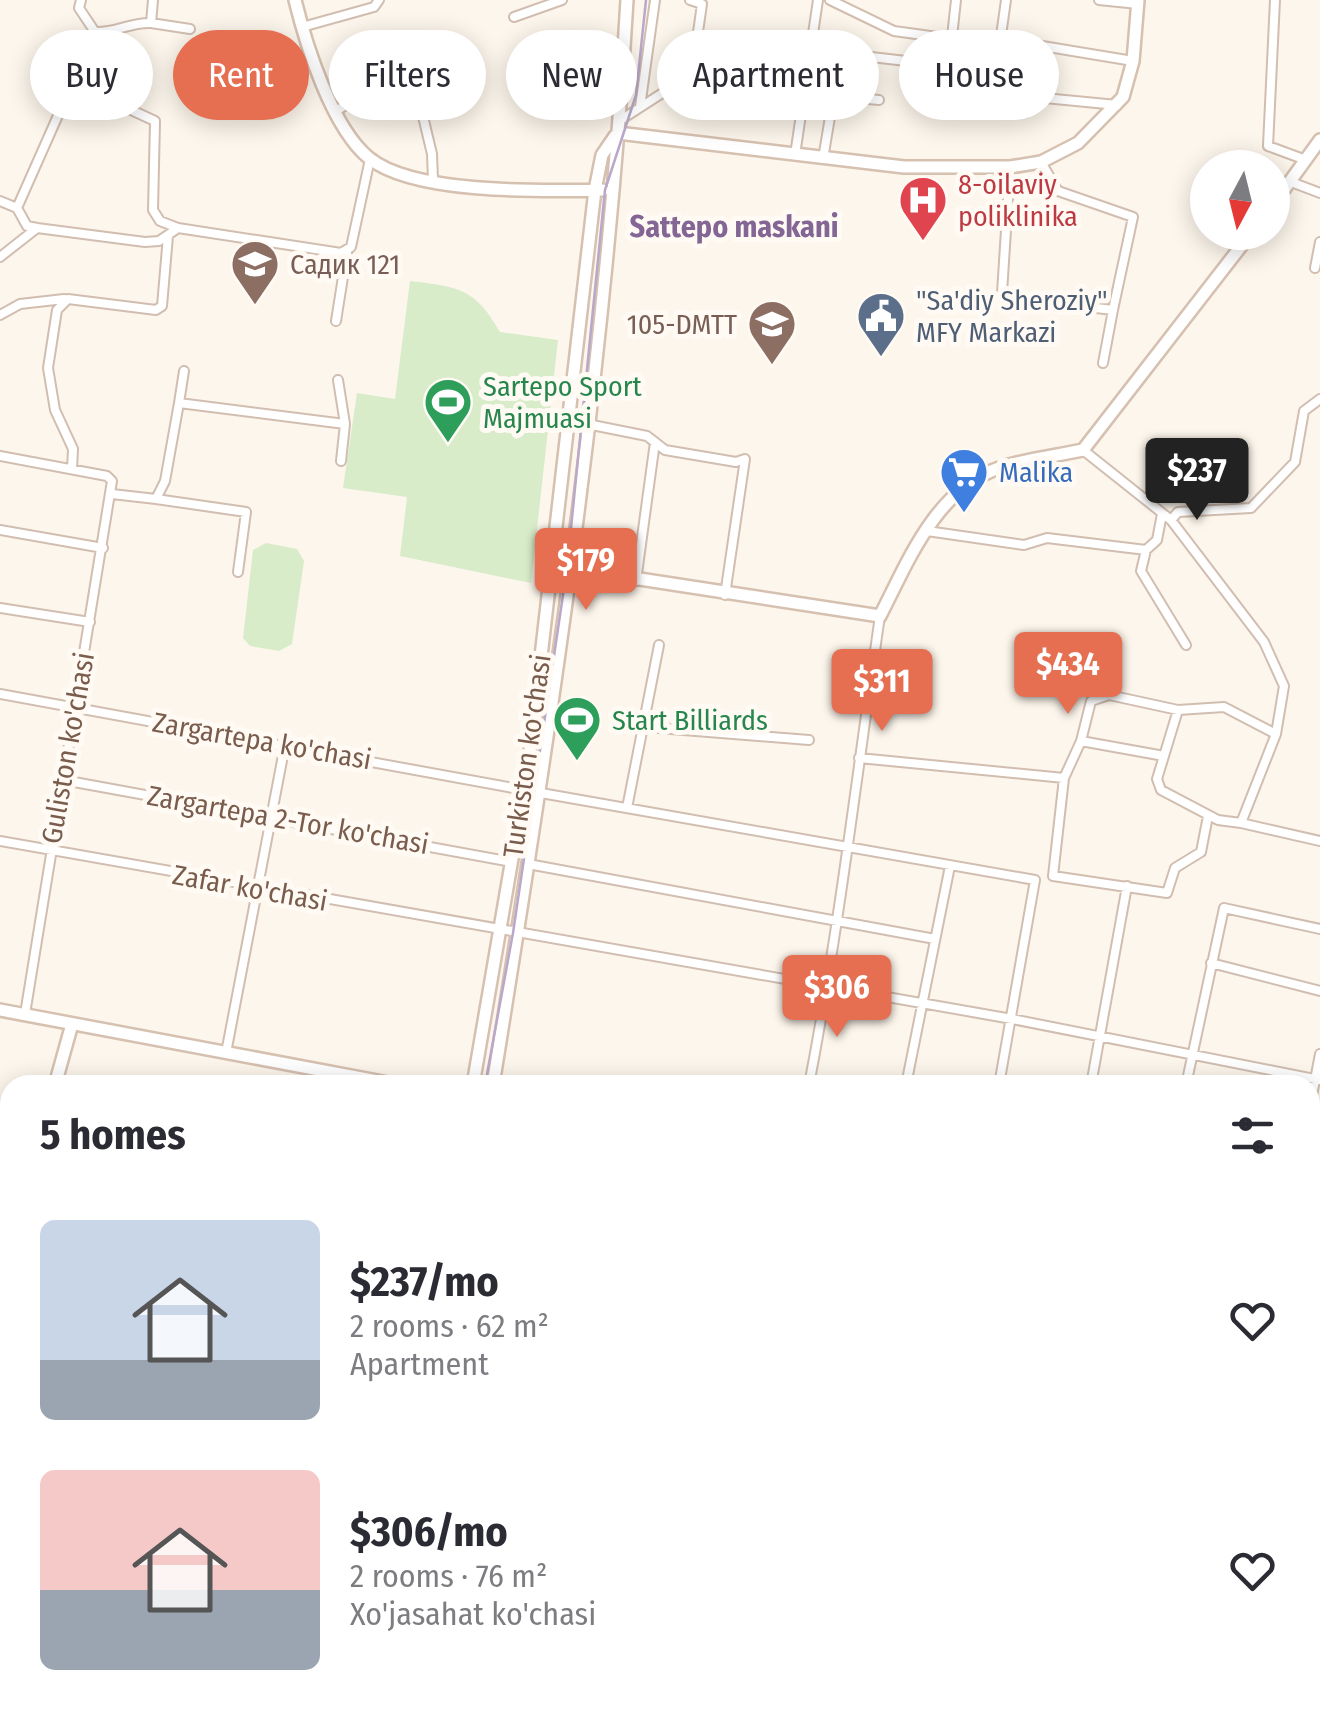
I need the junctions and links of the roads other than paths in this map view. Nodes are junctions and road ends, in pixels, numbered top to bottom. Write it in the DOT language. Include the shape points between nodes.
graph roads {
  1 [pos="81,0"];
  2 [pos="153,0"];
  3 [pos="295,0"];
  4 [pos="380,0"];
  5 [pos="562,0"];
  6 [pos="626,0"];
  7 [pos="654,0"];
  8 [pos="690,0"];
  9 [pos="818,0"];
  10 [pos="830,0"];
  11 [pos="956,0"];
  12 [pos="1006,0"];
  13 [pos="1099,0"];
  14 [pos="1275,0"];
  15 [pos="1138,2"];
  16 [pos="514,17"];
  17 [pos="151,23"];
  18 [pos="302,27"];
  19 [pos="190,28"];
  20 [pos="93,30"];
  21 [pos="107,30"];
  22 [pos="813,30"];
  23 [pos="953,30"];
  24 [pos="1001,30"];
  25 [pos="899,32"];
  26 [pos="1059,49"];
  27 [pos="1132,61"];
  28 [pos="329,94"];
  29 [pos="1059,99"];
  30 [pos="1117,105"];
  31 [pos="640,107"];
  32 [pos="58,120"];
  33 [pos="153,120"];
  34 [pos="344,120"];
  35 [pos="424,120"];
  36 [pos="800,120"];
  37 [pos="829,120"];
  38 [pos="618,127"];
  39 [pos="1318,145"];
  40 [pos="795,154"];
  41 [pos="370,158"];
  42 [pos="822,159"];
  43 [pos="1306,160"];
  44 [pos="1041,162"];
  45 [pos="1010,167"];
  46 [pos="433,180"];
  47 [pos="1292,182"];
  48 [pos="1290,184"];
  49 [pos="595,190"];
  50 [pos="612,191"];
  51 [pos="1320,193"];
  52 [pos="0,202"];
  53 [pos="17,208"];
  54 [pos="37,228"];
  55 [pos="178,228"];
  56 [pos="168,236"];
  57 [pos="1320,242"];
  58 [pos="1238,250"];
  59 [pos="347,252"];
  60 [pos="0,257"];
  61 [pos="1315,268"];
  62 [pos="68,298"];
  63 [pos="1113,310"];
  64 [pos="0,315"];
  65 [pos="336,321"];
  66 [pos="1104,363"];
  67 [pos="184,370"];
  68 [pos="338,380"];
  69 [pos="1320,399"];
  70 [pos="179,403"];
  71 [pos="345,424"];
  72 [pos="586,424"];
  73 [pos="655,442"];
  74 [pos="1083,450"];
  75 [pos="0,456"];
  76 [pos="341,461"];
  77 [pos="72,469"];
  78 [pos="112,494"];
  79 [pos="156,500"];
  80 [pos="1166,517"];
  81 [pos="0,530"];
  82 [pos="927,531"];
  83 [pos="103,548"];
  84 [pos="1146,550"];
  85 [pos="554,569"];
  86 [pos="571,569"];
  87 [pos="238,572"];
  88 [pos="636,581"];
  89 [pos="725,595"];
  90 [pos="0,608"];
  91 [pos="880,616"];
  92 [pos="90,622"];
  93 [pos="659,645"];
  94 [pos="1186,646"];
  95 [pos="0,694"];
  96 [pos="74,708"];
  97 [pos="1178,710"];
  98 [pos="646,727"];
  99 [pos="1276,734"];
  100 [pos="809,740"];
  101 [pos="1081,741"];
  102 [pos="284,745"];
  103 [pos="1164,756"];
  104 [pos="860,758"];
  105 [pos="1064,778"];
  106 [pos="62,780"];
  107 [pos="524,790"];
  108 [pos="541,793"];
  109 [pos="626,808"];
  110 [pos="273,816"];
  111 [pos="1208,816"];
  112 [pos="1241,824"];
  113 [pos="0,841"];
  114 [pos="1320,841"];
  115 [pos="850,848"];
  116 [pos="50,851"];
  117 [pos="512,862"];
  118 [pos="528,864"];
  119 [pos="950,866"];
  120 [pos="1127,886"];
  121 [pos="257,890"];
  122 [pos="838,920"];
  123 [pos="1320,928"];
  124 [pos="500,931"];
  125 [pos="517,934"];
  126 [pos="935,939"];
  127 [pos="1212,963"];
  128 [pos="828,989"];
  129 [pos="1320,991"];
  130 [pos="922,1004"];
  131 [pos="0,1010"];
  132 [pos="25,1014"];
  133 [pos="1012,1020"];
  134 [pos="72,1024"];
  135 [pos="1100,1039"];
  136 [pos="226,1052"];
  137 [pos="1192,1056"];
  138 [pos="58,1075"];
  139 [pos="347,1075"];
  140 [pos="475,1075"];
  141 [pos="495,1075"];
  142 [pos="811,1075"];
  143 [pos="908,1075"];
  144 [pos="1001,1075"];
  145 [pos="1093,1075"];
  146 [pos="1188,1075"];
  147 [pos="1292,1075"];
  1 -- 20 [label="street"];
  2 -- 17 [label="street"];
  3 -- 18 [label="main road"];
  4 -- 18 [label="street"];
  5 -- 16 [label="street"];
  6 -- 38 [label="main road, Turkiston ko'chasi"];
  7 -- 31 [label="street"];
  8 -- 31 [label="street" via="702,4 692,74"];
  9 -- 22 [label="street"];
  10 -- 25 [label="street"];
  11 -- 23 [label="street"];
  12 -- 24 [label="street"];
  13 -- 15 [label="street"];
  14 -- 43 [label="street" via="1268,146"];
  15 -- 27 [label="main road"];
  17 -- 19 [label="street"];
  17 -- 21 [label="street"];
  18 -- 28 [label="main road"];
  26 -- 27 [label="street"];
  27 -- 30 [label="main road"];
  29 -- 30 [label="street"];
  30 -- 44 [label="main road" via="1068,151"];
  31 -- 38 [label="street"];
  32 -- 53 [label="street"];
  33 -- 55 [label="street" via="153,210 160,222"];
  34 -- 41 [label="main road"];
  35 -- 46 [label="street"];
  36 -- 40 [label="street"];
  37 -- 42 [label="street"];
  38 -- 40 [label="main road"];
  38 -- 49 [label="main road, Turkiston ko'chasi" via="602,155"];
  38 -- 50 [label="main road, Turkiston ko'chasi"];
  39 -- 43 [label="main road"];
  40 -- 42 [label="main road"];
  41 -- 46 [label="main road" via="396,173"];
  41 -- 59 [label="street"];
  42 -- 45 [label="main road"];
  43 -- 47 [label="main road"];
  44 -- 45 [label="main road"];
  44 -- 63 [label="street" via="1058,191 1133,216"];
  45 -- 63 [label="street" via="1002,293"];
  46 -- 49 [label="main road" via="474,188"];
  47 -- 48 [label="main road"];
  47 -- 51 [label="street"];
  49 -- 50 [label="main road"];
  49 -- 85 [label="main road, Turkiston ko'chasi"];
  50 -- 72 [label="main road, Turkiston ko'chasi"];
  52 -- 53 [label="street"];
  53 -- 54 [label="street"];
  54 -- 56 [label="street" via="145,242"];
  54 -- 60 [label="street"];
  55 -- 56 [label="street"];
  55 -- 59 [label="street"];
  56 -- 62 [label="street" via="165,290 156,310"];
  57 -- 61 [label="street"];
  58 -- 74 [label="main road"];
  59 -- 65 [label="street"];
  62 -- 64 [label="street" via="20,304"];
  62 -- 77 [label="street" via="57,310 48,368 55,410 73,449"];
  63 -- 66 [label="street"];
  67 -- 70 [label="street"];
  68 -- 71 [label="street"];
  69 -- 80 [label="street" via="1304,411 1295,462 1251,508"];
  70 -- 71 [label="street"];
  70 -- 79 [label="street"];
  71 -- 76 [label="street"];
  72 -- 73 [label="street"];
  72 -- 86 [label="main road, Turkiston ko'chasi"];
  73 -- 88 [label="street"];
  73 -- 89 [label="street" via="665,450 745,459"];
  74 -- 80 [label="street"];
  74 -- 82 [label="main road" via="979,476 945,504"];
  75 -- 77 [label="street"];
  77 -- 78 [label="street, Guliston ko'chasi" via="107,476"];
  78 -- 79 [label="street"];
  78 -- 83 [label="street, Guliston ko'chasi"];
  79 -- 87 [label="street" via="246,512"];
  80 -- 84 [label="street" via="1158,540"];
  80 -- 99 [label="street" via="1264,642 1286,692"];
  81 -- 83 [label="street"];
  82 -- 84 [label="street" via="1024,545 1047,538"];
  82 -- 91 [label="main road"];
  83 -- 92 [label="street, Guliston ko'chasi"];
  84 -- 94 [label="street" via="1140,571"];
  85 -- 86 [label="main road"];
  85 -- 107 [label="main road, Turkiston ko'chasi"];
  86 -- 88 [label="main road"];
  86 -- 108 [label="main road, Turkiston ko'chasi"];
  88 -- 89 [label="main road"];
  89 -- 91 [label="main road"];
  90 -- 92 [label="street"];
  91 -- 104 [label="street"];
  92 -- 96 [label="street, Guliston ko'chasi"];
  93 -- 98 [label="street"];
  95 -- 96 [label="street, Zargartepa ko'chasi"];
  96 -- 102 [label="street, Zargartepa ko'chasi"];
  96 -- 106 [label="street, Guliston ko'chasi"];
  97 -- 99 [label="street" via="1224,707"];
  97 -- 101 [label="street" via="1098,696"];
  97 -- 103 [label="street"];
  98 -- 100 [label="street"];
  98 -- 109 [label="street"];
  99 -- 112 [label="street"];
  101 -- 103 [label="street"];
  101 -- 105 [label="street"];
  102 -- 107 [label="street, Zargartepa ko'chasi"];
  102 -- 110 [label="street"];
  103 -- 111 [label="street" via="1161,790"];
  104 -- 105 [label="street"];
  104 -- 115 [label="street"];
  105 -- 120 [label="street" via="1053,876"];
  106 -- 110 [label="street, Zargartepa 2-Tor ko'chasi"];
  106 -- 116 [label="street, Guliston ko'chasi"];
  107 -- 117 [label="main road, Turkiston ko'chasi"];
  108 -- 109 [label="street"];
  108 -- 118 [label="main road, Turkiston ko'chasi"];
  109 -- 115 [label="street"];
  110 -- 117 [label="street, Zargartepa 2-Tor ko'chasi"];
  110 -- 121 [label="street"];
  111 -- 112 [label="street"];
  111 -- 120 [label="street" via="1201,852 1175,868 1167,893"];
  112 -- 114 [label="street"];
  113 -- 116 [label="street, Zafar ko'chasi"];
  115 -- 119 [label="street"];
  115 -- 122 [label="street"];
  116 -- 121 [label="street, Zafar ko'chasi"];
  116 -- 132 [label="street, Guliston ko'chasi"];
  117 -- 124 [label="main road, Turkiston ko'chasi"];
  118 -- 122 [label="street"];
  118 -- 125 [label="main road, Turkiston ko'chasi"];
  119 -- 126 [label="street"];
  119 -- 133 [label="street" via="1035,880"];
  120 -- 135 [label="street"];
  121 -- 124 [label="street, Zafar ko'chasi"];
  121 -- 136 [label="street"];
  122 -- 126 [label="street"];
  122 -- 128 [label="street"];
  123 -- 127 [label="street" via="1224,908"];
  124 -- 125 [label="street, Zafar ko'chasi"];
  124 -- 140 [label="main road, Turkiston ko'chasi"];
  125 -- 128 [label="street, Zafar ko'chasi"];
  125 -- 141 [label="main road, Turkiston ko'chasi"];
  126 -- 130 [label="street"];
  127 -- 129 [label="street"];
  127 -- 137 [label="street"];
  128 -- 130 [label="street, Zafar ko'chasi"];
  128 -- 142 [label="street"];
  130 -- 133 [label="street, Zafar ko'chasi"];
  130 -- 143 [label="street"];
  131 -- 132 [label="main road"];
  132 -- 134 [label="main road"];
  133 -- 135 [label="street, Zafar ko'chasi"];
  133 -- 144 [label="street"];
  134 -- 136 [label="main road"];
  134 -- 138 [label="main road"];
  135 -- 137 [label="street, Zafar ko'chasi"];
  135 -- 145 [label="street"];
  136 -- 139 [label="main road"];
  137 -- 146 [label="street"];
  137 -- 147 [label="street, Zafar ko'chasi"];
}
